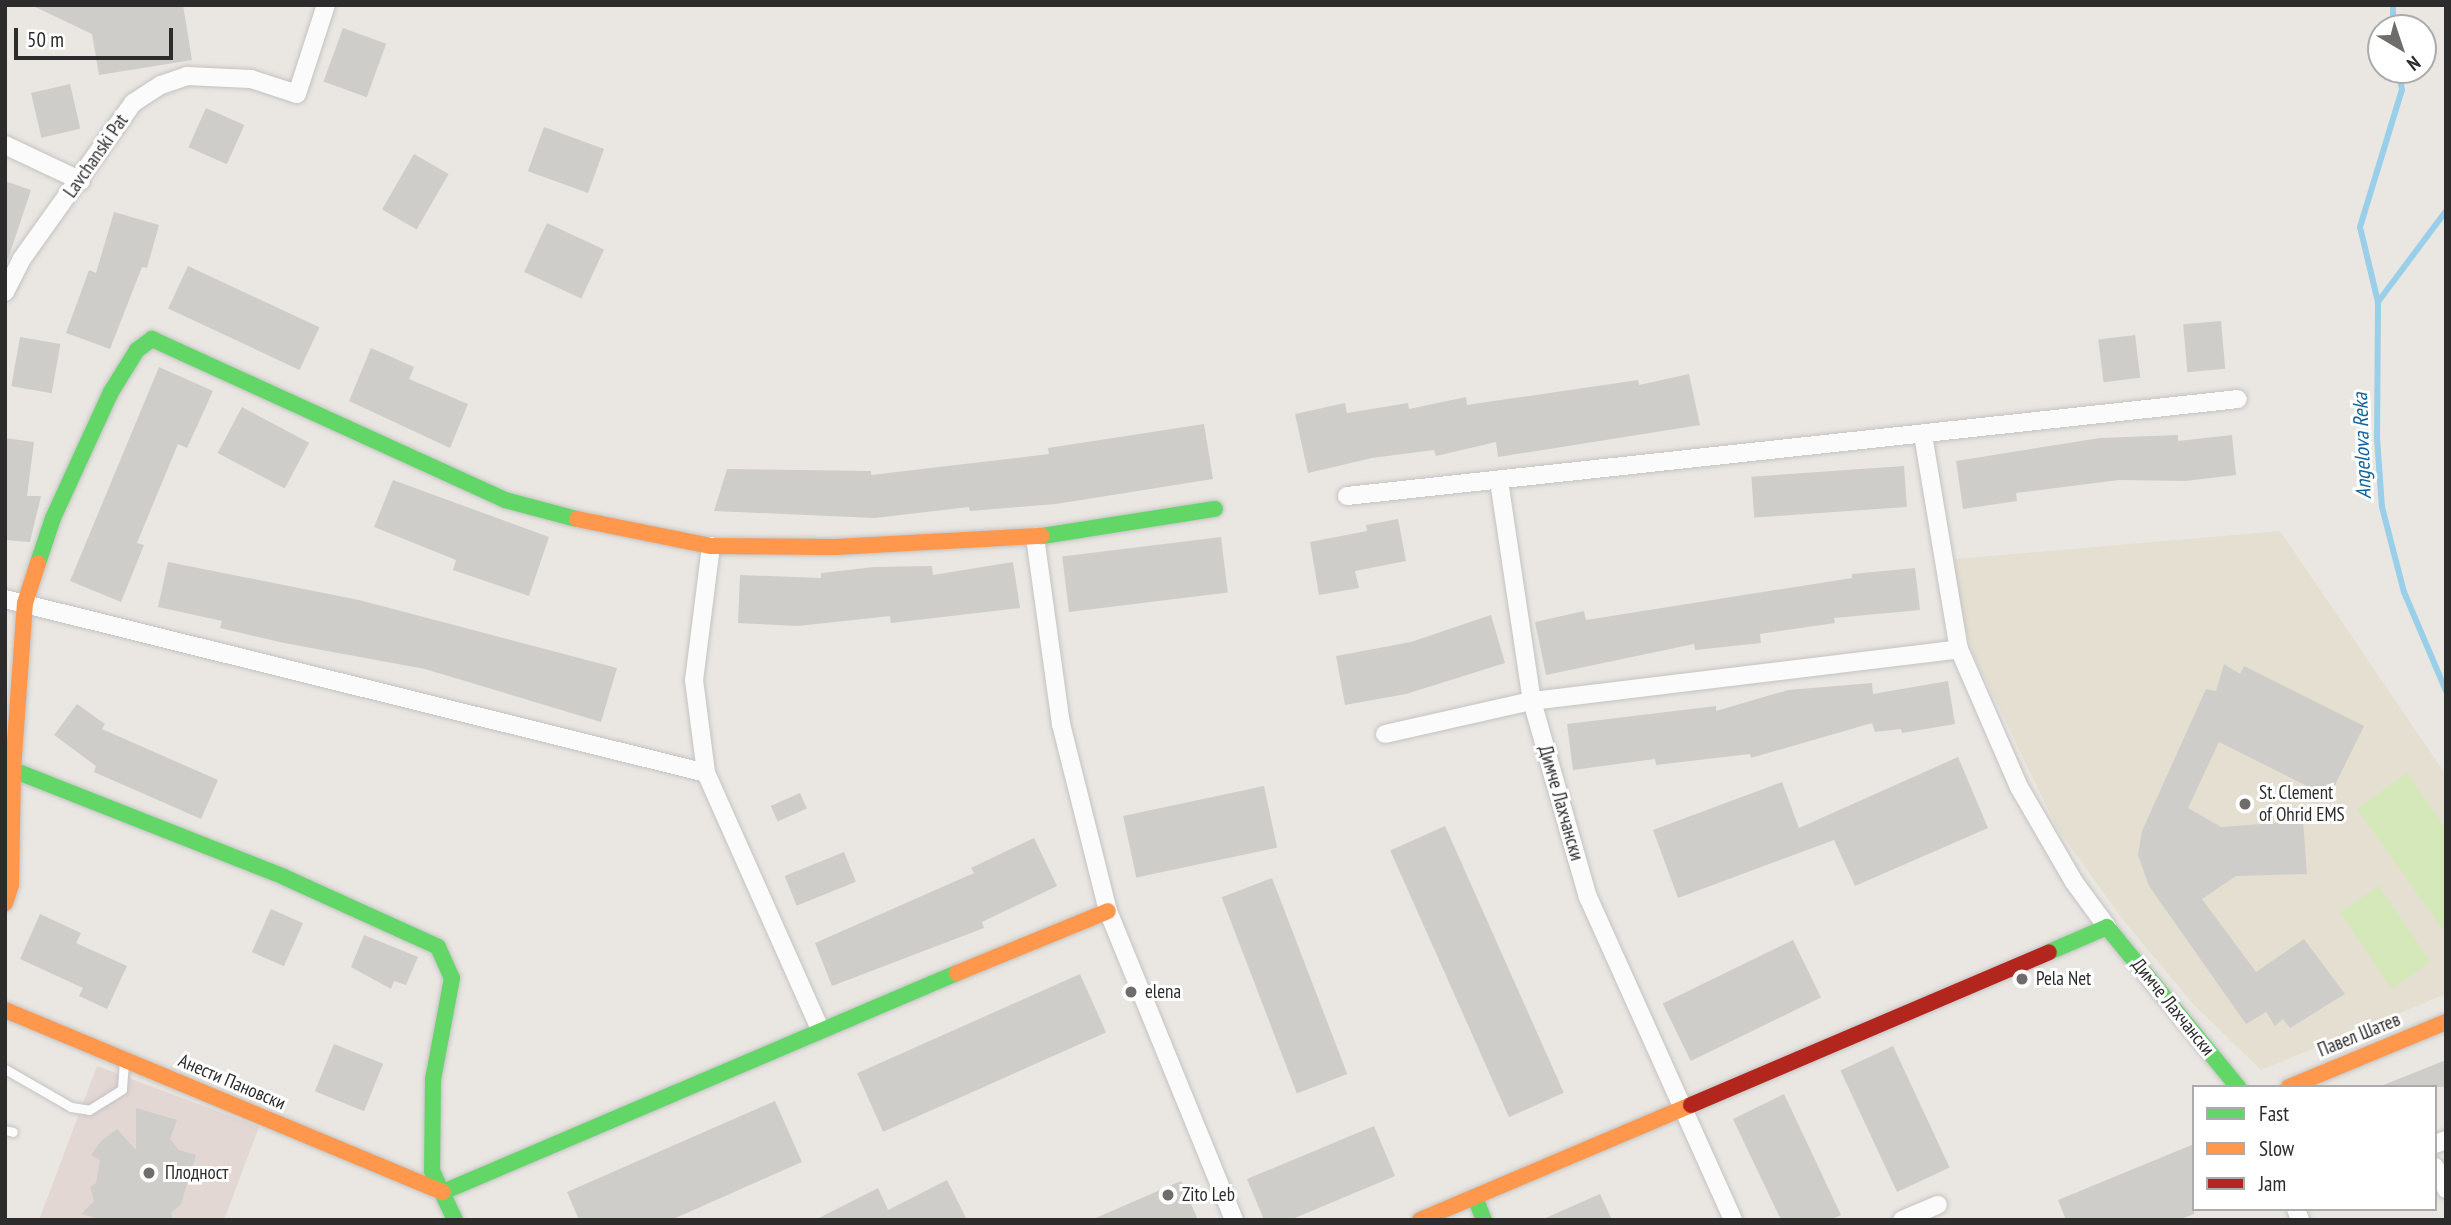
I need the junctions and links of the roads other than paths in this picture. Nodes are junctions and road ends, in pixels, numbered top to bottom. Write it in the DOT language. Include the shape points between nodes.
graph roads {
  1 [pos="326,5"];
  2 [pos="5,145"];
  3 [pos="81,181"];
  4 [pos="5,292"];
  5 [pos="2238,399"];
  6 [pos="1923,435"];
  7 [pos="1499,481"];
  8 [pos="1348,496"];
  9 [pos="1215,509"];
  10 [pos="1035,537"];
  11 [pos="711,546"];
  12 [pos="5,599"];
  13 [pos="24,603"];
  14 [pos="1959,649"];
  15 [pos="1532,701"];
  16 [pos="1385,734"];
  17 [pos="13,769"];
  18 [pos="706,773"];
  19 [pos="5,902"];
  20 [pos="1108,911"];
  21 [pos="2108,927"];
  22 [pos="5,1010"];
  23 [pos="2446,1022"];
  24 [pos="820,1029"];
  25 [pos="124,1060"];
  26 [pos="5,1069"];
  27 [pos="2236,1085"];
  28 [pos="2294,1085"];
  29 [pos="1682,1108"];
  30 [pos="2437,1171"];
  31 [pos="2446,1189"];
  32 [pos="443,1192"];
  33 [pos="1475,1197"];
  34 [pos="1938,1205"];
  35 [pos="455,1220"];
  36 [pos="1234,1220"];
  37 [pos="1420,1220"];
  38 [pos="1484,1220"];
  39 [pos="1733,1220"];
  40 [pos="1902,1220"];
  1 -- 3 [label="street, Lavchanski Pat" via="297,94 251,79 217,75 187,76 162,85 133,103"];
  2 -- 3 [label="street"];
  3 -- 4 [label="street, Lavchanski Pat" via="21,260"];
  5 -- 6 [label="street"];
  6 -- 7 [label="street"];
  6 -- 14 [label="street, Димче Лахчански"];
  7 -- 8 [label="street"];
  7 -- 15 [label="street, Димче Лахчански"];
  9 -- 10 [label="street"];
  10 -- 11 [label="street" via="836,547"];
  10 -- 20 [label="street" via="1061,724"];
  11 -- 13 [label="street" via="505,500 152,339 137,350 111,392 53,518"];
  11 -- 18 [label="street" via="694,680"];
  12 -- 13 [label="street"];
  13 -- 17 [label="street"];
  13 -- 18 [label="street"];
  14 -- 15 [label="street"];
  14 -- 21 [label="street, Димче Лахчански" via="2019,787 2074,883"];
  15 -- 16 [label="street"];
  15 -- 29 [label="street, Димче Лахчански" via="1588,897"];
  17 -- 19 [label="street" via="11,884"];
  17 -- 32 [label="street" via="284,877 438,947 452,978 433,1080 432,1171"];
  18 -- 24 [label="street"];
  20 -- 24 [label="street"];
  20 -- 36 [label="street"];
  21 -- 27 [label="street, Димче Лахчански"];
  21 -- 29 [label="street"];
  22 -- 25 [label="street, Анести Пановски"];
  23 -- 28 [label="street, Павел Шатев"];
  24 -- 32 [label="street"];
  25 -- 26 [label="lane" via="122,1089 89,1110 71,1108"];
  25 -- 32 [label="street, Анести Пановски"];
  29 -- 33 [label="street"];
  29 -- 39 [label="street, Димче Лахчански"];
  30 -- 31 [label="street"];
  32 -- 35 [label="street"];
  33 -- 37 [label="street"];
  33 -- 38 [label="street"];
  34 -- 40 [label="street"];
}
